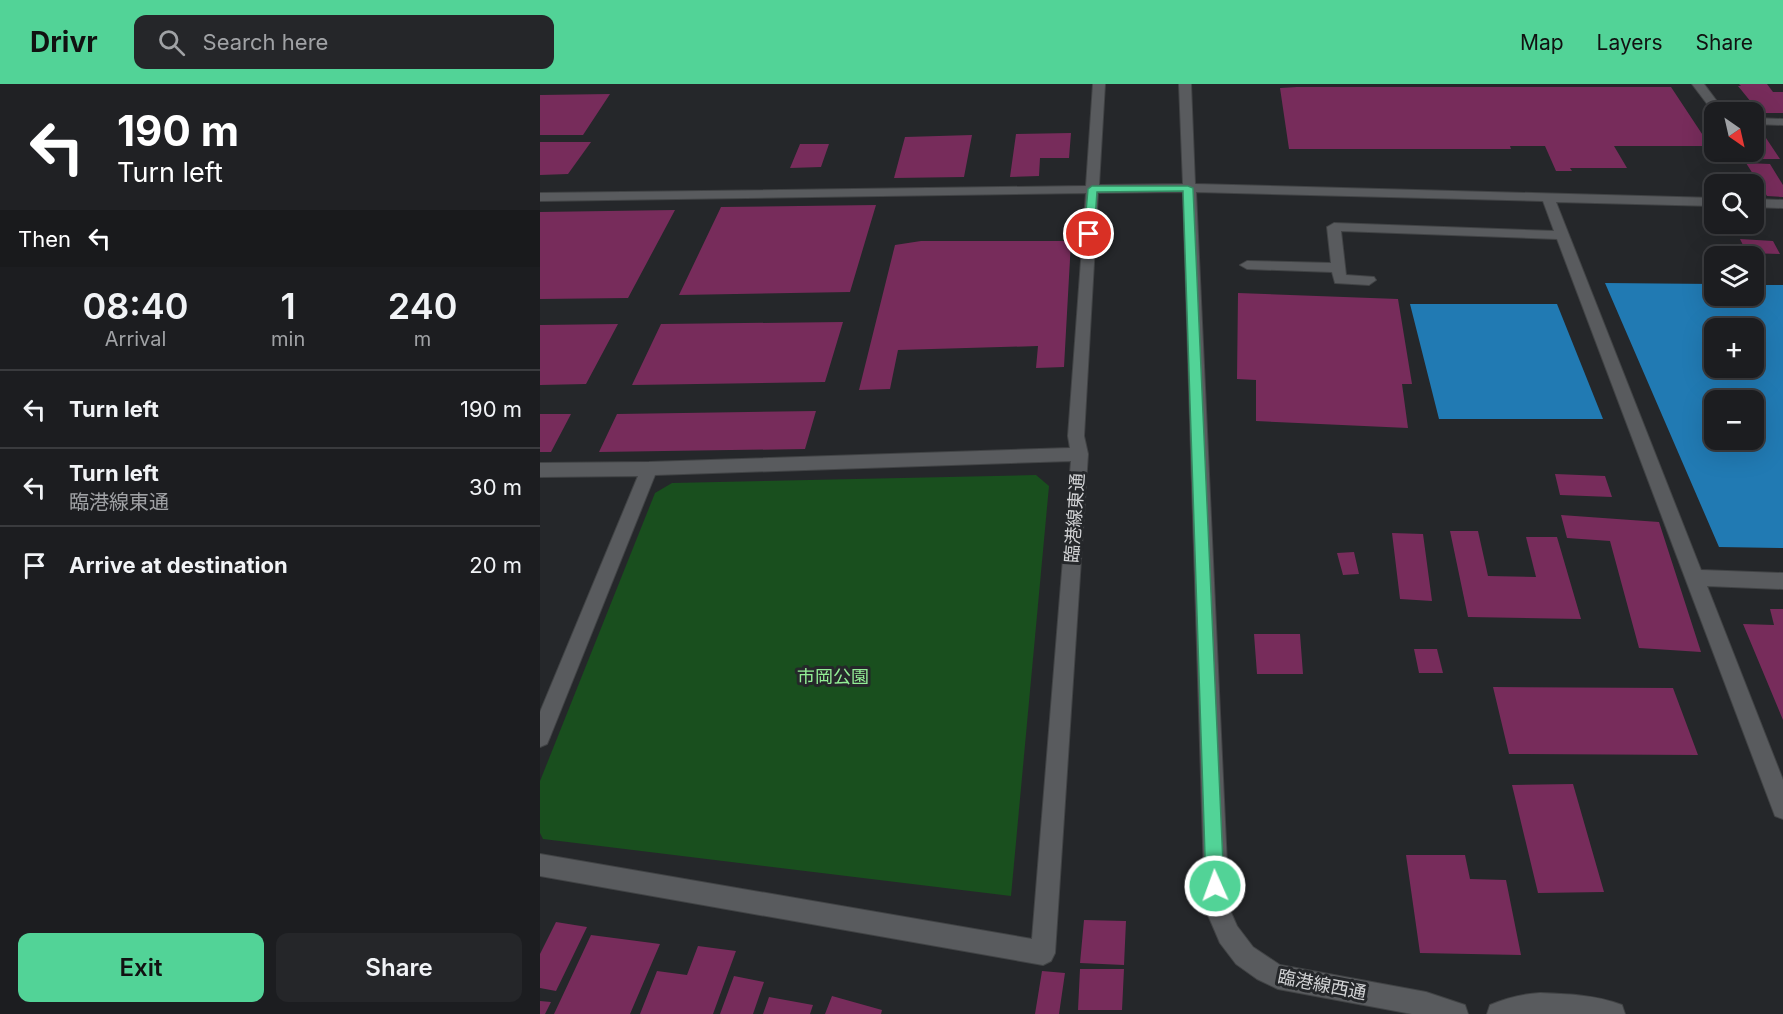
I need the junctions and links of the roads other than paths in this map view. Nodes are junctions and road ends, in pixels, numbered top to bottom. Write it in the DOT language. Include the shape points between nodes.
graph roads {
  1 [pos="1099,84"];
  2 [pos="1185,84"];
  3 [pos="1698,84"];
  4 [pos="1712,102"];
  5 [pos="1764,121"];
  6 [pos="1783,122"];
  7 [pos="1188,188"];
  8 [pos="1092,189"];
  9 [pos="540,197"];
  10 [pos="1548,197"];
  11 [pos="1704,202"];
  12 [pos="1764,203"];
  13 [pos="1783,204"];
  14 [pos="1563,235"];
  15 [pos="1247,265"];
  16 [pos="1339,268"];
  17 [pos="1369,280"];
  18 [pos="1080,454"];
  19 [pos="649,469"];
  20 [pos="540,470"];
  21 [pos="1695,578"];
  22 [pos="1783,581"];
  23 [pos="540,737"];
  24 [pos="1783,808"];
  25 [pos="540,865"];
  26 [pos="1456,1014"];
  27 [pos="1498,1014"];
  28 [pos="1613,1014"];
  1 -- 8 [label="street, 臨港線東通"];
  2 -- 7 [label="street, 臨港線西通"];
  3 -- 4 [label="street"];
  5 -- 6 [label="street"];
  7 -- 8 [label="street"];
  7 -- 10 [label="street"];
  7 -- 26 [label="street, 臨港線西通" via="1215,886 1222,926 1234,946 1271,976 1426,1004"];
  8 -- 9 [label="street"];
  8 -- 18 [label="street, 臨港線東通" via="1076,436"];
  10 -- 11 [label="street"];
  10 -- 14 [label="street"];
  12 -- 13 [label="street"];
  14 -- 16 [label="street" via="1334,227"];
  14 -- 21 [label="street"];
  15 -- 16 [label="street"];
  16 -- 17 [label="street" via="1341,280"];
  18 -- 19 [label="street"];
  18 -- 25 [label="street, 臨港線東通" via="1042,953"];
  19 -- 20 [label="street"];
  19 -- 23 [label="street"];
  21 -- 22 [label="street"];
  21 -- 24 [label="street"];
  27 -- 28 [label="street" via="1563,1005"];
}
